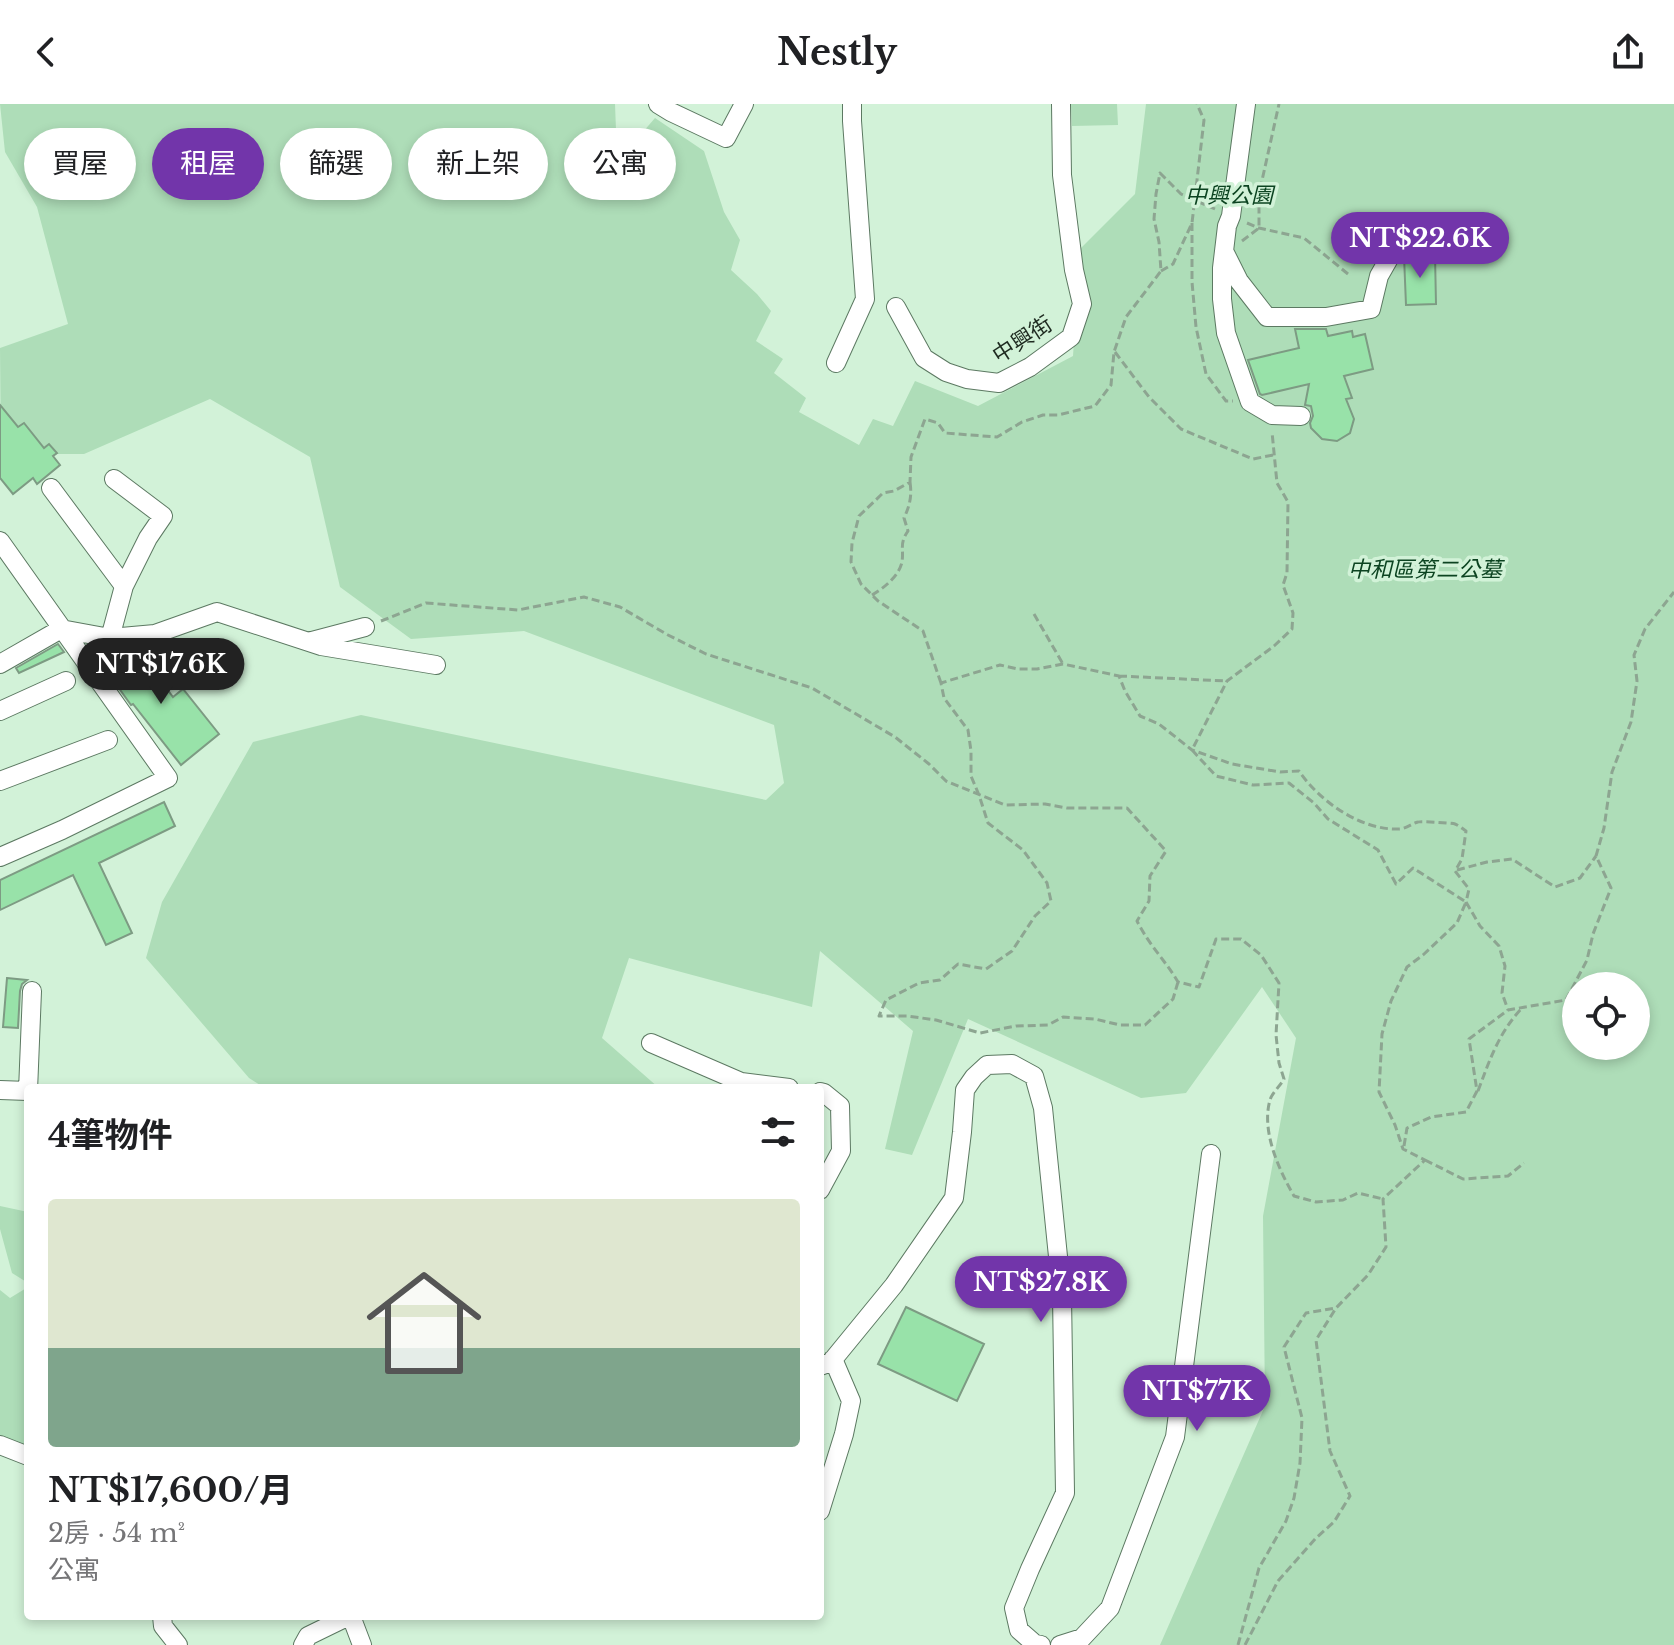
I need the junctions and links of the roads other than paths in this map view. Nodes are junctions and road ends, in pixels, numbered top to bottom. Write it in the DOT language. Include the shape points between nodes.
graph roads {
  1 [pos="658,104"];
  2 [pos="744,104"];
  3 [pos="852,104"];
  4 [pos="1061,104"];
  5 [pos="1246,104"];
  6 [pos="1433,238"];
  7 [pos="1225,253"];
  8 [pos="896,307"];
  9 [pos="836,363"];
  10 [pos="1301,416"];
  11 [pos="114,479"];
  12 [pos="51,488"];
  13 [pos="0,541"];
  14 [pos="124,586"];
  15 [pos="365,627"];
  16 [pos="61,629"];
  17 [pos="110,638"];
  18 [pos="315,644"];
  19 [pos="0,664"];
  20 [pos="436,665"];
  21 [pos="66,681"];
  22 [pos="0,711"];
  23 [pos="108,740"];
  24 [pos="0,781"];
  25 [pos="0,857"];
  26 [pos="32,991"];
  27 [pos="651,1043"];
  28 [pos="28,1084"];
  29 [pos="738,1084"];
  30 [pos="0,1090"];
  31 [pos="24,1091"];
  32 [pos="824,1093"];
  33 [pos="1211,1154"];
  34 [pos="824,1183"];
  35 [pos="827,1362"];
  36 [pos="0,1445"];
  37 [pos="24,1454"];
  38 [pos="824,1498"];
  39 [pos="162,1620"];
  40 [pos="342,1620"];
  41 [pos="352,1620"];
  42 [pos="178,1645"];
  43 [pos="303,1645"];
  44 [pos="362,1645"];
  45 [pos="1041,1645"];
  46 [pos="1060,1645"];
  1 -- 2 [label="street" via="726,138"];
  3 -- 9 [label="street" via="865,299"];
  4 -- 8 [label="street, 中興街" via="1062,175 1082,304 1071,337 999,383 967,379 924,358"];
  5 -- 7 [label="street"];
  6 -- 7 [label="street" via="1399,241 1379,276 1371,309 1326,317 1267,317"];
  7 -- 10 [label="street" via="1226,333 1250,402 1272,415"];
  11 -- 14 [label="street" via="163,516"];
  12 -- 14 [label="street"];
  13 -- 16 [label="street"];
  14 -- 17 [label="street"];
  15 -- 18 [label="street"];
  16 -- 17 [label="street"];
  16 -- 19 [label="street"];
  16 -- 25 [label="street" via="168,778"];
  17 -- 18 [label="street" via="155,634 217,612"];
  18 -- 20 [label="street"];
  21 -- 22 [label="street"];
  23 -- 24 [label="street"];
  26 -- 28 [label="street"];
  27 -- 29 [label="street"];
  30 -- 31 [label="street"];
  32 -- 34 [label="street" via="840,1106 841,1151"];
  33 -- 46 [label="street" via="1175,1437 1110,1608 1082,1638"];
  35 -- 38 [label="street" via="851,1401"];
  35 -- 45 [label="street" via="894,1285 954,1198 965,1090 974,1077 987,1065 1012,1064 1034,1076 1043,1108 1062,1296 1065,1493 1014,1608 1019,1630"];
  36 -- 37 [label="street"];
  39 -- 42 [label="street"];
  40 -- 43 [label="street" via="308,1636"];
  41 -- 44 [label="street"];
}
